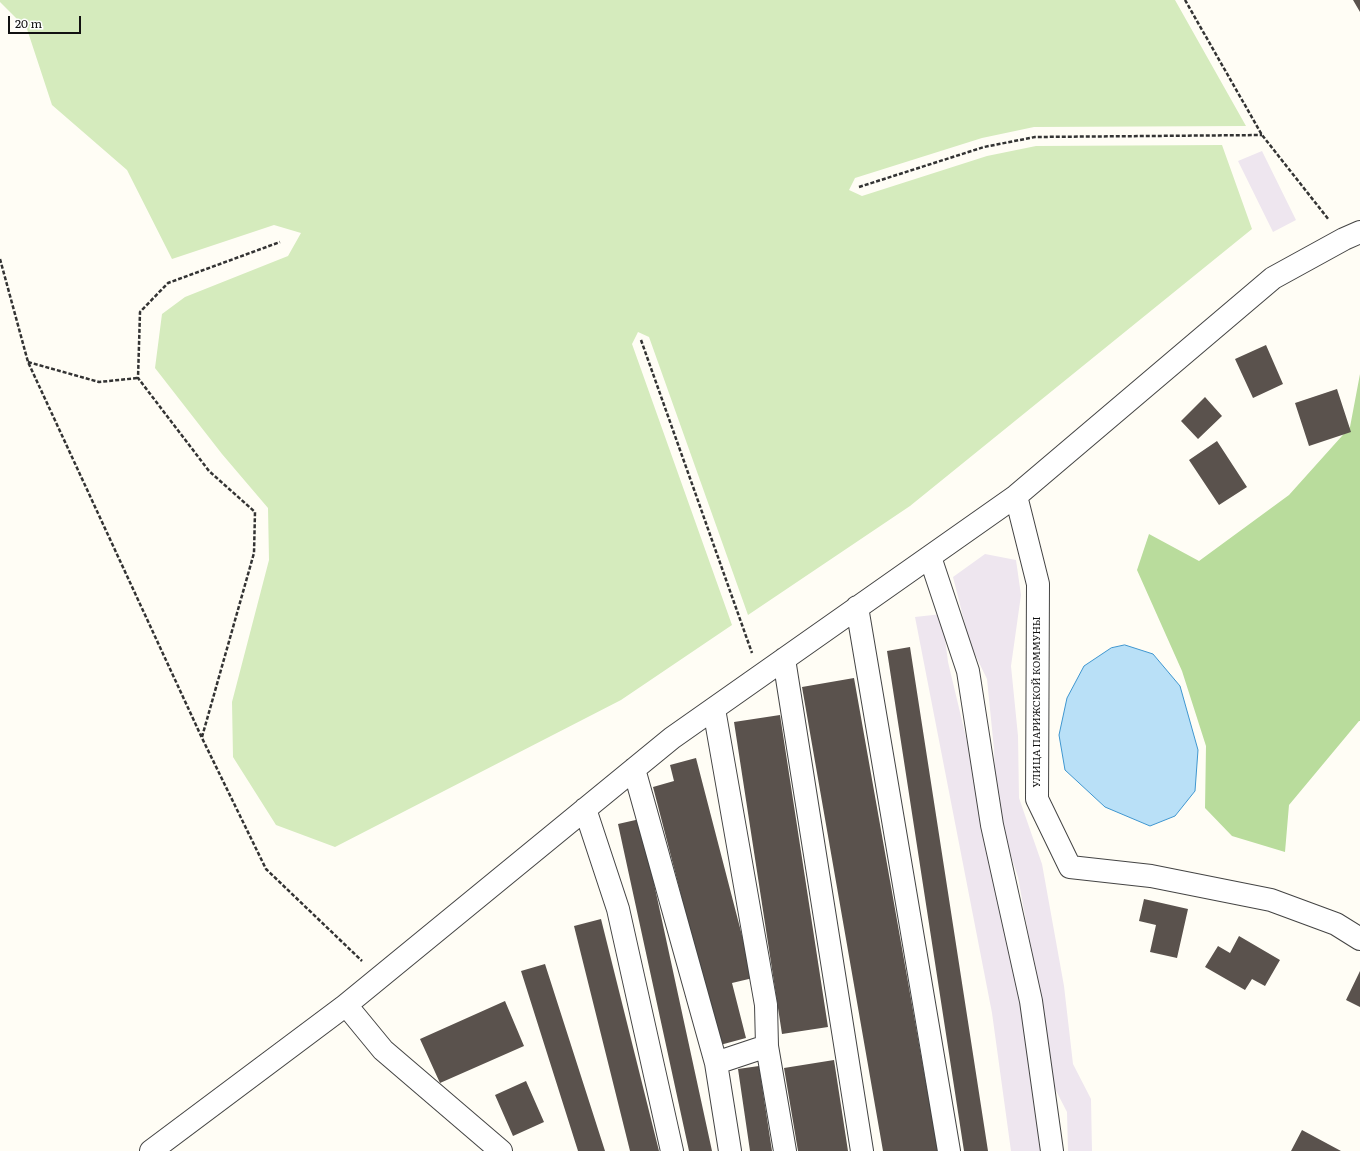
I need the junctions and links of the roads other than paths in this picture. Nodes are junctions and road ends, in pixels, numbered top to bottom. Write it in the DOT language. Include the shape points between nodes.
graph roads {
  1 [pos="1352,236"];
  2 [pos="1016,496"];
  3 [pos="930,557"];
  4 [pos="858,607"];
  5 [pos="784,659"];
  6 [pos="714,709"];
  7 [pos="634,769"];
  8 [pos="586,809"];
  9 [pos="1360,938"];
  10 [pos="346,1005"];
  11 [pos="767,1046"];
  12 [pos="716,1063"];
  13 [pos="151,1151"];
  14 [pos="501,1151"];
  15 [pos="672,1151"];
  16 [pos="730,1151"];
  17 [pos="785,1151"];
  18 [pos="862,1151"];
  19 [pos="949,1151"];
  20 [pos="1052,1151"];
  1 -- 2 [label="street" via="1273,278"];
  2 -- 3 [label="street"];
  2 -- 9 [label="street, УЛИЦА ПАРИЖСКОЙ КОММУНЫ" via="1038,584 1037,799 1070,866 1151,876 1271,900 1336,924"];
  3 -- 4 [label="street"];
  3 -- 20 [label="street" via="968,671 992,825 1031,1001"];
  4 -- 5 [label="street"];
  4 -- 19 [label="street"];
  5 -- 6 [label="street"];
  5 -- 18 [label="street"];
  6 -- 7 [label="street"];
  6 -- 11 [label="street" via="766,1005"];
  7 -- 8 [label="street"];
  7 -- 12 [label="street"];
  8 -- 10 [label="street"];
  8 -- 15 [label="street" via="618,909"];
  10 -- 13 [label="street"];
  10 -- 14 [label="street" via="383,1050"];
  11 -- 12 [label="street"];
  11 -- 17 [label="street"];
  12 -- 16 [label="street"];
}
